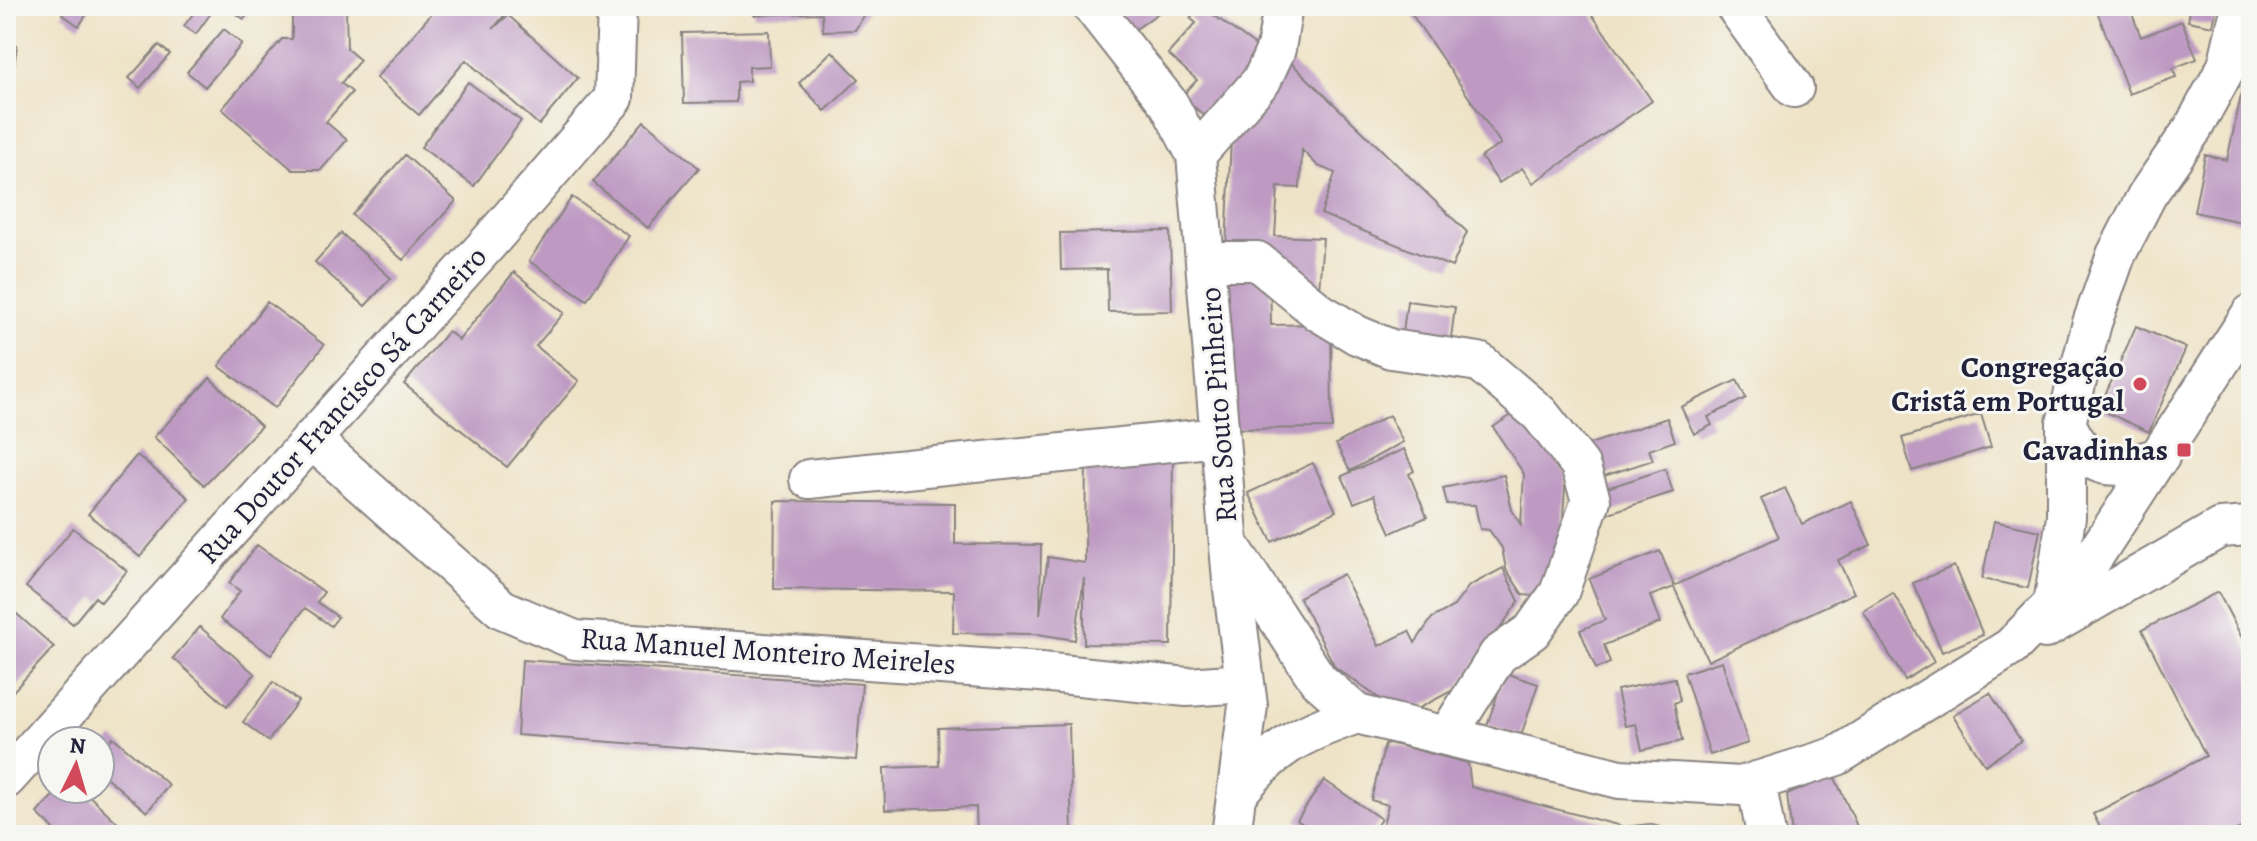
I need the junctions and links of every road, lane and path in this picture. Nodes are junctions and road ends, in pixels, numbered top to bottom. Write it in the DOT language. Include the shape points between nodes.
graph roads {
  1 [pos="617,6"];
  2 [pos="1092,6"];
  3 [pos="1283,6"];
  4 [pos="1735,6"];
  5 [pos="2241,6"];
  6 [pos="1794,88"];
  7 [pos="1196,155"];
  8 [pos="1207,261"];
  9 [pos="2251,314"];
  10 [pos="2066,423"];
  11 [pos="1219,437"];
  12 [pos="311,439"];
  13 [pos="2160,457"];
  14 [pos="809,479"];
  15 [pos="2251,526"];
  16 [pos="1229,544"];
  17 [pos="2053,605"];
  18 [pos="2011,647"];
  19 [pos="1245,683"];
  20 [pos="1357,714"];
  21 [pos="1447,736"];
  22 [pos="6,779"];
  23 [pos="1756,781"];
  24 [pos="1237,794"];
  25 [pos="1231,835"];
  26 [pos="1766,835"];
  1 -- 12 [label="street, Rua Doutor Francisco Sá Carneiro" via="614,98"];
  2 -- 7 [label="street, Rua Souto Pinheiro" via="1169,104"];
  3 -- 7 [label="street" via="1276,49 1262,80"];
  4 -- 6 [label="street"];
  5 -- 10 [label="street" via="2227,66 2116,255"];
  7 -- 8 [label="street, Rua Souto Pinheiro"];
  8 -- 11 [label="street, Rua Souto Pinheiro"];
  8 -- 21 [label="street" via="1257,261 1319,312 1391,349 1479,362 1540,414 1580,465 1591,500 1559,593 1532,631 1498,655"];
  9 -- 13 [label="street"];
  10 -- 13 [label="street" via="2093,462 2121,468"];
  10 -- 17 [label="street" via="2066,517"];
  11 -- 14 [label="street"];
  11 -- 16 [label="street, Rua Souto Pinheiro"];
  12 -- 19 [label="street, Rua Manuel Monteiro Meireles" via="502,609 575,640 1187,687"];
  12 -- 22 [label="street, Rua Doutor Francisco Sá Carneiro"];
  13 -- 17 [label="street" via="2084,572"];
  15 -- 18 [label="street" via="2220,528"];
  16 -- 19 [label="street, Rua Souto Pinheiro"];
  16 -- 20 [label="street" via="1318,680"];
  17 -- 18 [label="street"];
  18 -- 23 [label="street" via="1837,756"];
  19 -- 24 [label="street, Rua Souto Pinheiro" via="1248,706"];
  20 -- 21 [label="street"];
  20 -- 24 [label="street" via="1288,741"];
  21 -- 23 [label="street" via="1620,779 1741,786"];
  23 -- 26 [label="street"];
  24 -- 25 [label="street, Rua Souto Pinheiro"];
}
